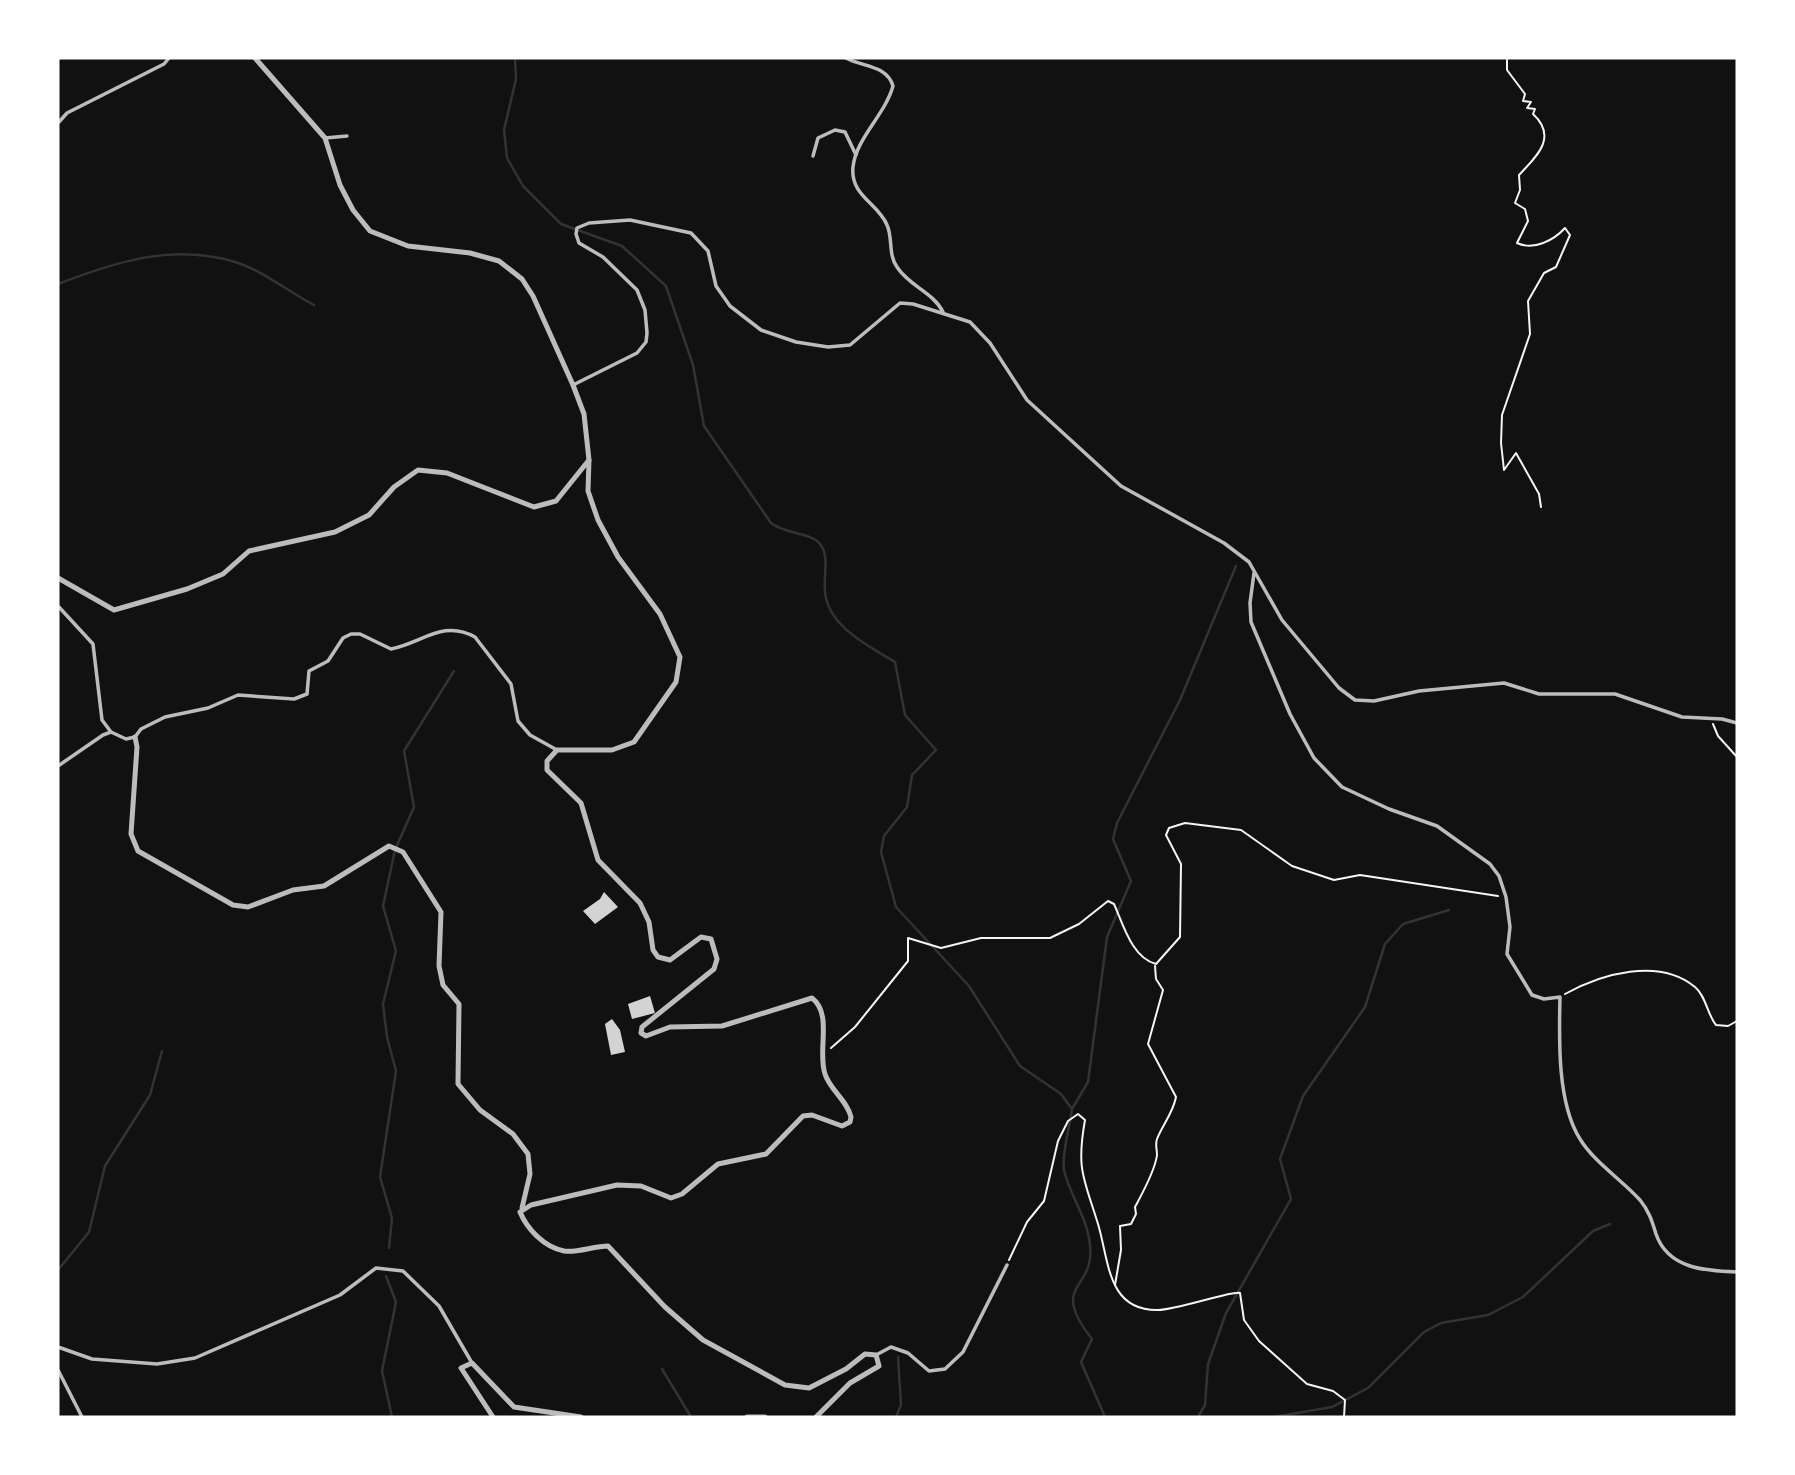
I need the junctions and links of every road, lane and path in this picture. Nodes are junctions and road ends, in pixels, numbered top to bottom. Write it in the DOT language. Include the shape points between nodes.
graph roads {
  1 [pos="169,58"];
  2 [pos="255,58"];
  3 [pos="846,58"];
  4 [pos="1507,60"];
  5 [pos="60,122"];
  6 [pos="347,136"];
  7 [pos="325,138"];
  8 [pos="856,155"];
  9 [pos="813,156"];
  10 [pos="943,312"];
  11 [pos="573,385"];
  12 [pos="589,460"];
  13 [pos="1541,507"];
  14 [pos="1255,571"];
  15 [pos="58,578"];
  16 [pos="58,606"];
  17 [pos="1712,719"];
  18 [pos="1737,723"];
  19 [pos="111,732"];
  20 [pos="135,737"];
  21 [pos="557,750"];
  22 [pos="1737,757"];
  23 [pos="58,766"];
  24 [pos="1506,897"];
  25 [pos="1156,964"];
  26 [pos="1560,997"];
  27 [pos="1737,1021"];
  28 [pos="822,1049"];
  29 [pos="522,1208"];
  30 [pos="1007,1265"];
  31 [pos="1737,1272"];
  32 [pos="1114,1286"];
  33 [pos="58,1347"];
  34 [pos="877,1357"];
  35 [pos="472,1363"];
  36 [pos="58,1370"];
  37 [pos="82,1417"];
  38 [pos="493,1417"];
  39 [pos="581,1417"];
  40 [pos="747,1417"];
  41 [pos="765,1417"];
  42 [pos="816,1417"];
  43 [pos="1344,1417"];
  1 -- 5 [label="street" via="67,113"];
  2 -- 7 [label="street"];
  3 -- 8 [label="street" via="884,72 893,86"];
  4 -- 13 [label="path" via="1507,70 1525,94 1523,101 1531,103 1527,108 1535,109 1533,114 1546,134 1546,141 1517,181 1520,190 1515,203 1525,209 1528,220 1517,243 1526,247 1551,241 1565,228 1570,235 1556,267 1544,274 1530,297 1530,334 1502,415 1504,470 1516,453 1539,494"];
  6 -- 7 [label="street"];
  7 -- 11 [label="street" via="340,185 370,231 398,244 470,253 508,265 533,296"];
  8 -- 9 [label="street" via="845,132 835,130 818,138"];
  8 -- 10 [label="street" via="855,187 887,225 896,267 938,302"];
  10 -- 11 [label="street" via="900,303 863,335 841,347 771,335 730,306 716,286 705,246 697,237 630,220 589,223 578,228 579,243 611,264 637,290 648,333 637,353"];
  10 -- 14 [label="street" via="970,322 983,334 1027,400 1121,486 1231,548"];
  11 -- 12 [label="street" via="584,415"];
  12 -- 15 [label="street" via="556,501 534,508 447,474 418,470 369,514 335,532 249,551 223,573 187,589 114,610"];
  12 -- 21 [label="street" via="588,491 598,520 618,557 660,614 680,657 676,682 634,742 612,750"];
  14 -- 17 [label="street" via="1282,620 1339,688 1354,699 1374,701 1419,691 1504,683 1539,695 1615,694 1682,717"];
  14 -- 24 [label="street" via="1251,622 1314,758 1342,787 1437,826 1490,864"];
  16 -- 19 [label="street" via="93,644 102,720"];
  17 -- 18 [label="street"];
  17 -- 22 [label="path" via="1718,736"];
  19 -- 20 [label="street" via="126,739"];
  19 -- 23 [label="street"];
  20 -- 21 [label="street" via="165,717 208,708 238,695 294,699 307,694 309,671 328,661 351,634 391,649 436,631 475,637 511,684 518,721 530,736"];
  20 -- 29 [label="street" via="131,834 138,851 233,905 248,907 293,890 324,886 369,856 390,847 401,851 440,912 439,966 443,985 459,1004 457,1084 480,1110 513,1134 528,1154 530,1174"];
  21 -- 28 [label="street" via="547,761 547,770 581,803 598,860 640,903 658,957 670,960 701,937 711,939 716,947 714,969 642,1027 641,1033 722,1026 812,999 820,1006"];
  24 -- 25 [label="path" via="1360,875 1334,880 1292,866 1241,830 1185,823 1169,828 1166,835 1181,864 1180,937"];
  24 -- 26 [label="street" via="1507,954 1532,995"];
  25 -- 28 [label="path" via="1146,962 1130,941 1114,904 1108,901 1079,924 1050,938 981,939 941,948 908,938 908,961 855,1027 831,1048"];
  25 -- 32 [label="path" via="1156,979 1163,990 1147,1044 1176,1097 1156,1142 1157,1156 1136,1214 1131,1224 1120,1226"];
  26 -- 27 [label="path" via="1601,978 1655,971 1697,988 1716,1025"];
  26 -- 31 [label="street" via="1558,1042 1569,1119 1581,1141 1641,1202 1664,1249 1675,1260 1709,1271"];
  28 -- 29 [label="street" via="824,1073 850,1111 846,1125 803,1116 766,1154 718,1164 671,1198 641,1185 617,1185"];
  29 -- 34 [label="street" via="524,1223 549,1245 565,1251 608,1246 703,1340 785,1385 809,1388 865,1354"];
  30 -- 32 [label="path" via="1027,1222 1044,1201 1058,1140 1068,1121 1078,1114 1085,1120 1080,1168"];
  30 -- 34 [label="street" via="963,1352 945,1369 929,1371 908,1353 891,1347"];
  32 -- 43 [label="path" via="1134,1307 1156,1310 1184,1308 1226,1293 1240,1293 1244,1320 1259,1341 1307,1384 1341,1395 1346,1400"];
  33 -- 35 [label="street" via="92,1359 157,1364 195,1359 340,1295 376,1268 403,1271 439,1306"];
  34 -- 42 [label="street" via="879,1366 850,1383"];
  35 -- 38 [label="street" via="461,1368"];
  35 -- 39 [label="street" via="514,1407"];
  36 -- 37 [label="street"];
  40 -- 41 [label="street"];
}
